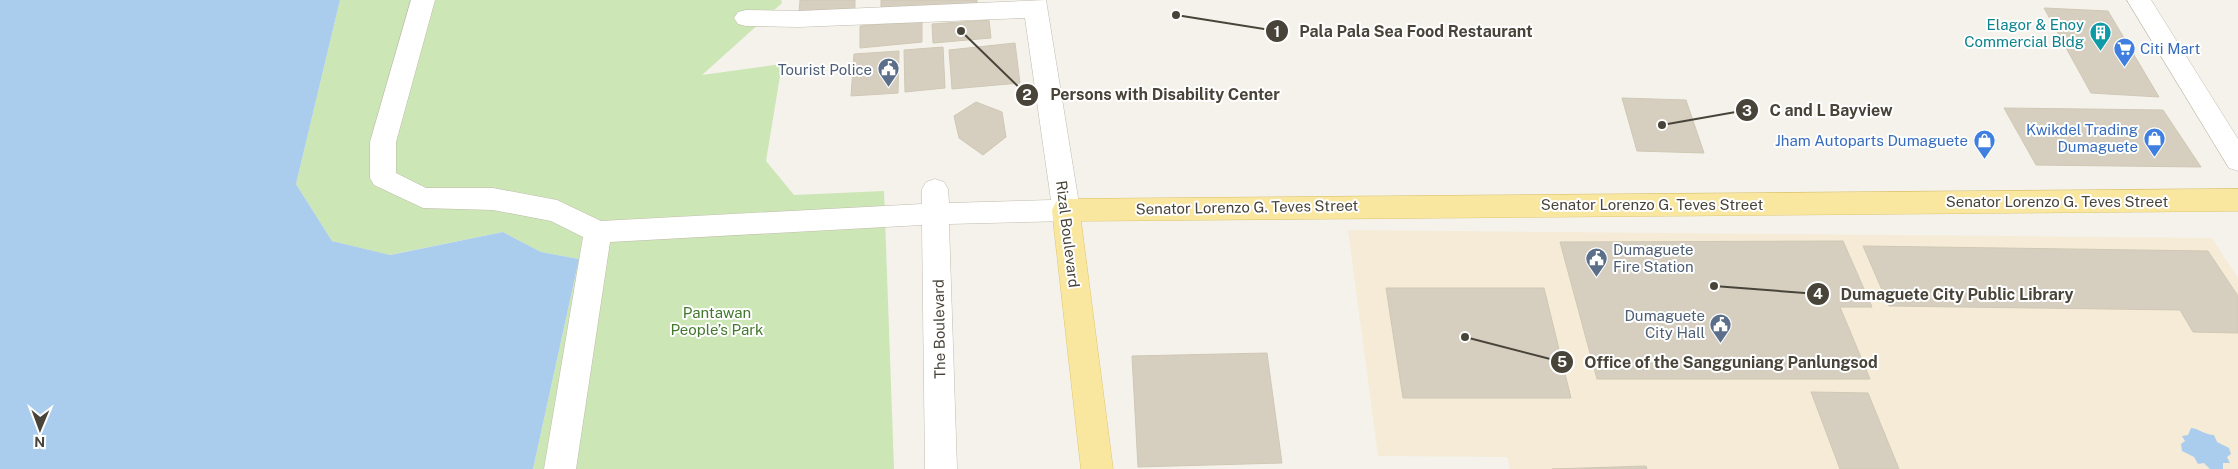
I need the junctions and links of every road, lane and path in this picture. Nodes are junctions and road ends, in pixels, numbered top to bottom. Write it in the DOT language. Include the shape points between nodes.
graph roads {
  1 [pos="423,0"];
  2 [pos="2139,0"];
  3 [pos="1035,5"];
  4 [pos="746,18"];
  5 [pos="2238,161"];
  6 [pos="2238,200"];
  7 [pos="935,201"];
  8 [pos="1066,210"];
  9 [pos="598,232"];
  10 [pos="560,469"];
  11 [pos="941,469"];
  12 [pos="1097,469"];
  1 -- 9 [label="street" via="383,142 383,178 423,198 493,199 557,211"];
  2 -- 5 [label="street"];
  3 -- 4 [label="street" via="799,19"];
  3 -- 8 [label="street, Rizal Boulevard"];
  6 -- 8 [label="main road, Senator Lorenzo G. Teves Street"];
  7 -- 8 [label="street"];
  7 -- 9 [label="street"];
  7 -- 11 [label="street, The Boulevard"];
  8 -- 12 [label="main road, Rizal Boulevard"];
  9 -- 10 [label="street"];
}
